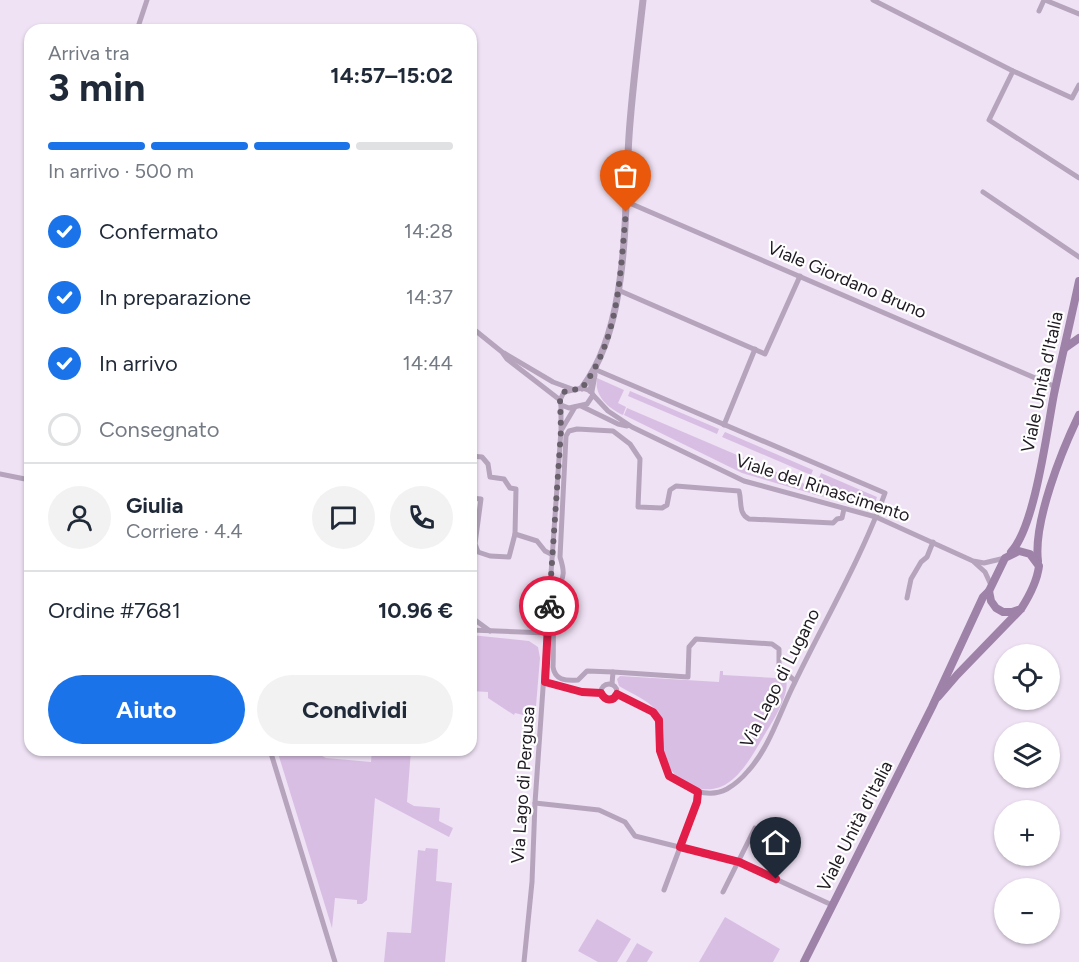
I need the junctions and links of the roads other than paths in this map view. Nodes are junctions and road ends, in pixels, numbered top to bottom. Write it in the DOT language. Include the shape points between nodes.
graph roads {
  1 [pos="147,0"];
  2 [pos="643,0"];
  3 [pos="873,0"];
  4 [pos="1044,0"];
  5 [pos="1039,11"];
  6 [pos="1079,14"];
  7 [pos="139,24"];
  8 [pos="1013,71"];
  9 [pos="1079,85"];
  10 [pos="1079,178"];
  11 [pos="983,192"];
  12 [pos="627,202"];
  13 [pos="1079,257"];
  14 [pos="800,276"];
  15 [pos="1079,281"];
  16 [pos="618,290"];
  17 [pos="1074,304"];
  18 [pos="1079,314"];
  19 [pos="477,332"];
  20 [pos="1079,338"];
  21 [pos="1065,348"];
  22 [pos="754,349"];
  23 [pos="502,352"];
  24 [pos="594,369"];
  25 [pos="1056,387"];
  26 [pos="582,388"];
  27 [pos="573,390"];
  28 [pos="592,393"];
  29 [pos="561,403"];
  30 [pos="577,407"];
  31 [pos="1079,414"];
  32 [pos="724,424"];
  33 [pos="632,427"];
  34 [pos="561,430"];
  35 [pos="477,457"];
  36 [pos="0,474"];
  37 [pos="24,479"];
  38 [pos="885,493"];
  39 [pos="893,497"];
  40 [pos="477,499"];
  41 [pos="844,509"];
  42 [pos="876,517"];
  43 [pos="515,534"];
  44 [pos="477,535"];
  45 [pos="933,542"];
  46 [pos="477,548"];
  47 [pos="553,555"];
  48 [pos="1007,556"];
  49 [pos="973,561"];
  50 [pos="1039,566"];
  51 [pos="551,576"];
  52 [pos="564,578"];
  53 [pos="990,588"];
  54 [pos="907,598"];
  55 [pos="1021,609"];
  56 [pos="477,622"];
  57 [pos="477,631"];
  58 [pos="491,632"];
  59 [pos="547,633"];
  60 [pos="614,672"];
  61 [pos="795,681"];
  62 [pos="545,682"];
  63 [pos="612,684"];
  64 [pos="601,693"];
  65 [pos="617,694"];
  66 [pos="933,703"];
  67 [pos="272,756"];
  68 [pos="698,792"];
  69 [pos="535,803"];
  70 [pos="755,828"];
  71 [pos="680,847"];
  72 [pos="739,862"];
  73 [pos="664,890"];
  74 [pos="723,892"];
  75 [pos="832,906"];
  76 [pos="335,962"];
  77 [pos="524,962"];
  78 [pos="804,962"];
  1 -- 7 [label="street"];
  2 -- 12 [label="street" via="629,136"];
  3 -- 8 [label="street"];
  4 -- 5 [label="street"];
  4 -- 6 [label="street"];
  8 -- 9 [label="street" via="1072,98"];
  8 -- 10 [label="street" via="989,120"];
  11 -- 13 [label="street"];
  12 -- 14 [label="street, Viale Giordano Bruno"];
  12 -- 16 [label="street"];
  14 -- 22 [label="street" via="765,354"];
  14 -- 25 [label="street, Viale Giordano Bruno"];
  15 -- 17 [label="main road, Viale Unità d'Italia"];
  16 -- 22 [label="street"];
  16 -- 24 [label="street" via="611,327"];
  17 -- 18 [label="main road"];
  17 -- 21 [label="main road, Viale Unità d'Italia"];
  19 -- 23 [label="street"];
  20 -- 21 [label="main road"];
  21 -- 25 [label="main road, Viale Unità d'Italia"];
  22 -- 32 [label="street"];
  23 -- 27 [label="street"];
  23 -- 29 [label="street"];
  24 -- 26 [label="street"];
  24 -- 28 [label="street"];
  24 -- 32 [label="street"];
  25 -- 48 [label="main road, Viale Unità d'Italia" via="1025,529"];
  26 -- 27 [label="street"];
  26 -- 28 [label="street"];
  27 -- 29 [label="street" via="564,392"];
  28 -- 30 [label="street" via="590,402"];
  28 -- 33 [label="street" via="608,411"];
  29 -- 30 [label="street"];
  29 -- 34 [label="street, Via Lago di Pergusa"];
  30 -- 33 [label="street"];
  30 -- 34 [label="street"];
  31 -- 50 [label="main road, Viale Unità d'Italia" via="1048,494"];
  32 -- 38 [label="street"];
  33 -- 41 [label="street, Viale del Rinascimento" via="744,481"];
  34 -- 47 [label="street, Via Lago di Pergusa"];
  35 -- 43 [label="street" via="488,464 490,477 504,479 510,488 516,489"];
  36 -- 37 [label="street"];
  38 -- 39 [label="street"];
  38 -- 42 [label="street, Via Lago di Lugano"];
  40 -- 44 [label="street" via="481,499"];
  41 -- 42 [label="street, Viale del Rinascimento"];
  41 -- 52 [label="street" via="842,518 833,523 749,519 741,511 738,491 676,486 662,508 638,507 640,459 630,444 613,431 577,429 566,436 560,557"];
  42 -- 45 [label="street, Viale del Rinascimento"];
  42 -- 61 [label="street, Via Lago di Lugano"];
  43 -- 46 [label="street" via="509,557 490,556"];
  43 -- 47 [label="street" via="537,541"];
  45 -- 49 [label="street, Viale del Rinascimento"];
  45 -- 54 [label="street" via="911,579"];
  47 -- 51 [label="street, Via Lago di Pergusa"];
  48 -- 49 [label="street" via="984,563"];
  48 -- 50 [label="main road" via="1019,551 1030,554"];
  48 -- 53 [label="main road, Viale Unità d'Italia"];
  49 -- 53 [label="street, Viale del Rinascimento" via="985,572"];
  50 -- 55 [label="main road, Viale Unità d'Italia" via="1037,580"];
  51 -- 52 [label="street"];
  51 -- 59 [label="street, Via Lago di Pergusa"];
  52 -- 60 [label="street" via="556,596 554,674 568,681 578,680 586,671"];
  53 -- 55 [label="main road" via="996,608 1003,612"];
  53 -- 66 [label="main road, Viale Unità d'Italia"];
  55 -- 66 [label="main road, Viale Unità d'Italia"];
  56 -- 58 [label="street"];
  57 -- 58 [label="street"];
  58 -- 59 [label="street"];
  59 -- 62 [label="street, Via Lago di Pergusa"];
  60 -- 61 [label="street" via="688,677 688,647 696,639 772,644 779,650 779,667"];
  60 -- 63 [label="street"];
  61 -- 68 [label="street, Via Lago di Lugano" via="764,747 748,771 727,789"];
  62 -- 64 [label="street"];
  62 -- 69 [label="street, Via Lago di Pergusa"];
  63 -- 64 [label="street" via="603,686"];
  63 -- 65 [label="street"];
  64 -- 65 [label="street" via="609,700"];
  65 -- 68 [label="street" via="653,712 659,720 660,751 669,776"];
  66 -- 75 [label="main road, Viale Unità d'Italia"];
  67 -- 76 [label="street"];
  68 -- 71 [label="street"];
  69 -- 71 [label="street" via="598,810 624,822 635,836"];
  69 -- 77 [label="street, Via Lago di Pergusa"];
  70 -- 72 [label="street"];
  71 -- 72 [label="street"];
  71 -- 73 [label="street"];
  72 -- 74 [label="street"];
  72 -- 75 [label="street"];
  75 -- 78 [label="main road, Viale Unità d'Italia"];
}
